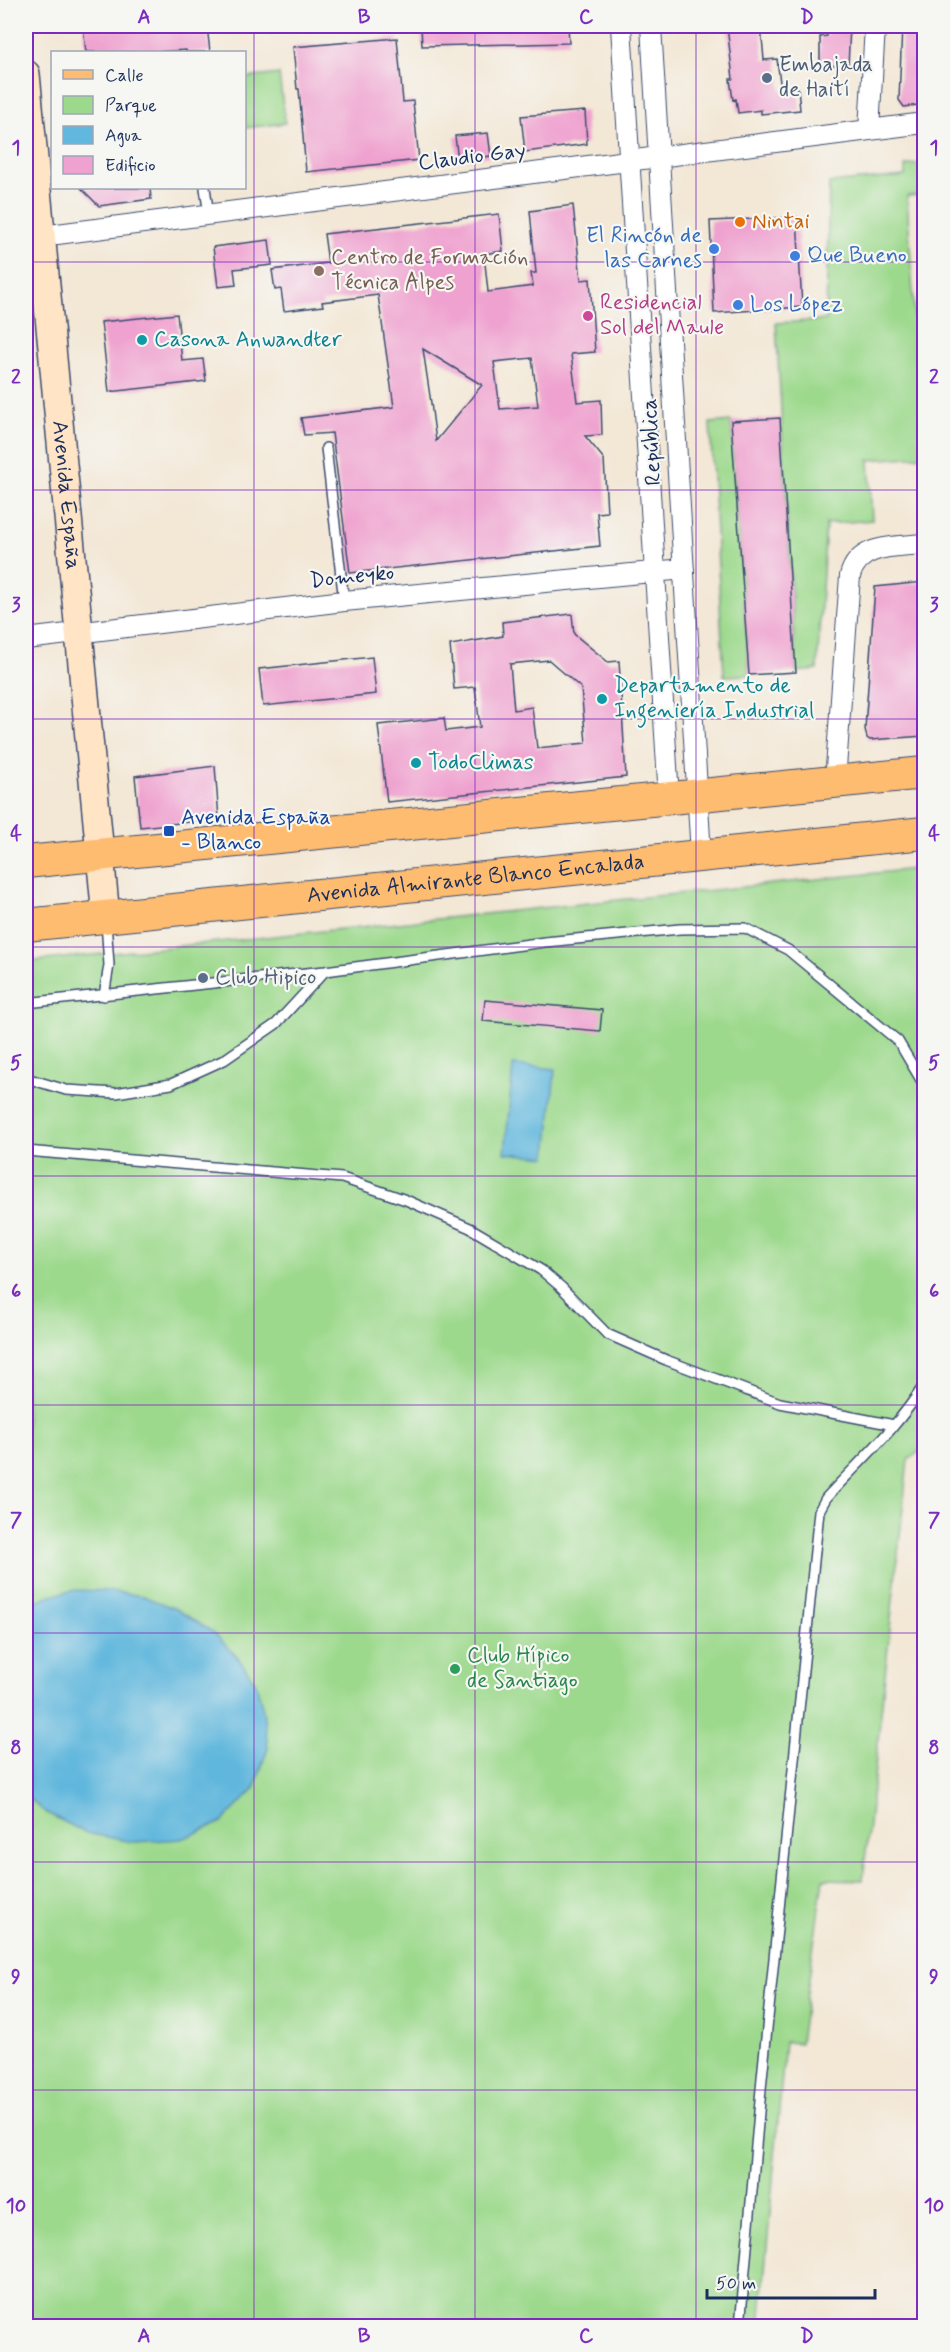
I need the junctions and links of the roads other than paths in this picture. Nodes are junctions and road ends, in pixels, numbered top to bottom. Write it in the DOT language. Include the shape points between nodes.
graph roads {
  1 [pos="621,26"];
  2 [pos="651,26"];
  3 [pos="875,26"];
  4 [pos="26,74"];
  5 [pos="924,123"];
  6 [pos="869,130"];
  7 [pos="658,157"];
  8 [pos="629,161"];
  9 [pos="205,189"];
  10 [pos="209,214"];
  11 [pos="33,237"];
  12 [pos="326,448"];
  13 [pos="924,544"];
  14 [pos="684,569"];
  15 [pos="655,573"];
  16 [pos="344,601"];
  17 [pos="78,633"];
  18 [pos="26,639"];
  19 [pos="924,773"];
  20 [pos="835,782"];
  21 [pos="683,796"];
  22 [pos="924,832"];
  23 [pos="100,854"];
  24 [pos="700,855"];
  25 [pos="26,862"];
  26 [pos="106,917"];
  27 [pos="26,925"];
  28 [pos="325,971"];
  29 [pos="104,996"];
  30 [pos="26,1003"];
  31 [pos="26,1078"];
  32 [pos="924,1086"];
  33 [pos="26,1151"];
  34 [pos="924,1385"];
  35 [pos="894,1425"];
  36 [pos="740,2326"];
  1 -- 8 [label="street, República"];
  2 -- 7 [label="street, República"];
  3 -- 6 [label="street"];
  4 -- 11 [label="street, Avenida España"];
  5 -- 6 [label="street, Claudio Gay"];
  6 -- 7 [label="street, Claudio Gay"];
  7 -- 8 [label="street, Claudio Gay"];
  7 -- 14 [label="street, República"];
  8 -- 10 [label="street, Claudio Gay"];
  8 -- 15 [label="street, República"];
  9 -- 10 [label="lane"];
  10 -- 11 [label="street, Claudio Gay"];
  11 -- 17 [label="street, Avenida España"];
  12 -- 16 [label="lane"];
  13 -- 20 [label="street" via="869,551 852,565"];
  14 -- 15 [label="street, Domeyko"];
  14 -- 21 [label="street, República"];
  15 -- 16 [label="street, Domeyko"];
  15 -- 21 [label="street, República"];
  16 -- 17 [label="street, Domeyko"];
  17 -- 18 [label="street, Domeyko"];
  17 -- 23 [label="street, Avenida España"];
  19 -- 20 [label="main road"];
  20 -- 21 [label="main road"];
  21 -- 23 [label="main road"];
  21 -- 24 [label="street, República"];
  22 -- 24 [label="main road, Avenida Almirante Blanco Encalada"];
  23 -- 25 [label="main road"];
  23 -- 26 [label="street, Avenida España"];
  24 -- 26 [label="main road, Avenida Almirante Blanco Encalada"];
  26 -- 27 [label="main road, Avenida Almirante Blanco Encalada"];
  26 -- 29 [label="lane" via="109,965"];
  28 -- 29 [label="lane"];
  28 -- 31 [label="lane" via="276,1024 224,1060 171,1084 116,1093 66,1090"];
  28 -- 32 [label="lane" via="545,942 680,929 745,928 788,950 898,1041"];
  29 -- 30 [label="lane"];
  33 -- 35 [label="lane" via="342,1178 470,1228 541,1270 607,1334 780,1403"];
  34 -- 35 [label="lane"];
  35 -- 36 [label="lane" via="826,1498 819,1511"];
}
